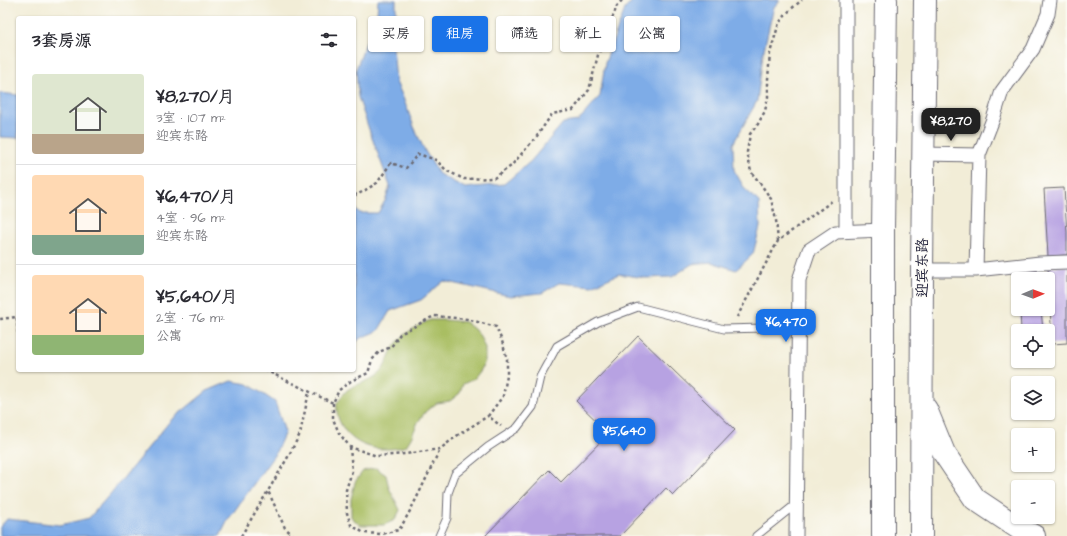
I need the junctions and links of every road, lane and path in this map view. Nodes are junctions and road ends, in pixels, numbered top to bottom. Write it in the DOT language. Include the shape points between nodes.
graph roads {
  1 [pos="622,0"];
  2 [pos="802,0"];
  3 [pos="846,0"];
  4 [pos="886,0"];
  5 [pos="925,0"];
  6 [pos="1050,0"];
  7 [pos="923,154"];
  8 [pos="979,155"];
  9 [pos="846,190"];
  10 [pos="356,195"];
  11 [pos="883,230"];
  12 [pos="846,232"];
  13 [pos="778,241"];
  14 [pos="1067,262"];
  15 [pos="922,270"];
  16 [pos="976,270"];
  17 [pos="16,316"];
  18 [pos="799,316"];
  19 [pos="0,319"];
  20 [pos="731,328"];
  21 [pos="269,372"];
  22 [pos="309,392"];
  23 [pos="922,398"];
  24 [pos="333,403"];
  25 [pos="488,416"];
  26 [pos="509,433"];
  27 [pos="350,447"];
  28 [pos="440,449"];
  29 [pos="268,491"];
  30 [pos="797,504"];
  31 [pos="241,536"];
  32 [pos="294,536"];
  33 [pos="439,536"];
  34 [pos="756,536"];
  35 [pos="796,536"];
  36 [pos="883,536"];
  37 [pos="921,536"];
  38 [pos="1034,536"];
  1 -- 10 [label="path" via="617,6 598,55 589,90 573,110 552,114 511,166 494,178 464,180 447,171 436,160 418,154 406,168 391,163 377,183"];
  2 -- 13 [label="path" via="779,23 770,53 765,111 750,134 747,152 751,172 771,199"];
  3 -- 9 [label="street"];
  4 -- 11 [label="highway"];
  5 -- 7 [label="highway, 迎宾东路"];
  6 -- 8 [label="street" via="1048,14 1033,49 1002,91"];
  7 -- 8 [label="street"];
  7 -- 15 [label="highway, 迎宾东路"];
  8 -- 16 [label="street"];
  9 -- 12 [label="street"];
  9 -- 13 [label="path"];
  11 -- 12 [label="street"];
  11 -- 36 [label="highway"];
  12 -- 18 [label="street" via="836,232 809,250 799,280"];
  13 -- 20 [label="path"];
  14 -- 16 [label="street"];
  15 -- 16 [label="street"];
  15 -- 23 [label="highway, 迎宾东路"];
  17 -- 19 [label="path"];
  18 -- 20 [label="lane" via="764,328"];
  18 -- 30 [label="street"];
  20 -- 26 [label="lane" via="638,307 598,322 558,346 540,377 533,408 517,428"];
  21 -- 22 [label="path"];
  22 -- 24 [label="path"];
  22 -- 29 [label="path" via="300,434"];
  23 -- 37 [label="highway, 迎宾东路"];
  23 -- 38 [label="highway" via="944,453 974,499"];
  24 -- 25 [label="path" via="340,390 368,373 372,360 379,352 391,347 400,334 434,316 467,319 496,327 507,359 507,376 503,396"];
  24 -- 27 [label="path" via="334,419 339,433"];
  25 -- 26 [label="path"];
  25 -- 28 [label="path"];
  26 -- 33 [label="lane" via="456,474 448,493 447,518"];
  27 -- 28 [label="path" via="376,456"];
  27 -- 28 [label="path" via="352,471 346,490 347,513 351,525 364,533 382,534 399,530"];
  29 -- 31 [label="path"];
  29 -- 32 [label="path" via="285,528"];
  30 -- 34 [label="lane"];
  30 -- 35 [label="street"];
}
